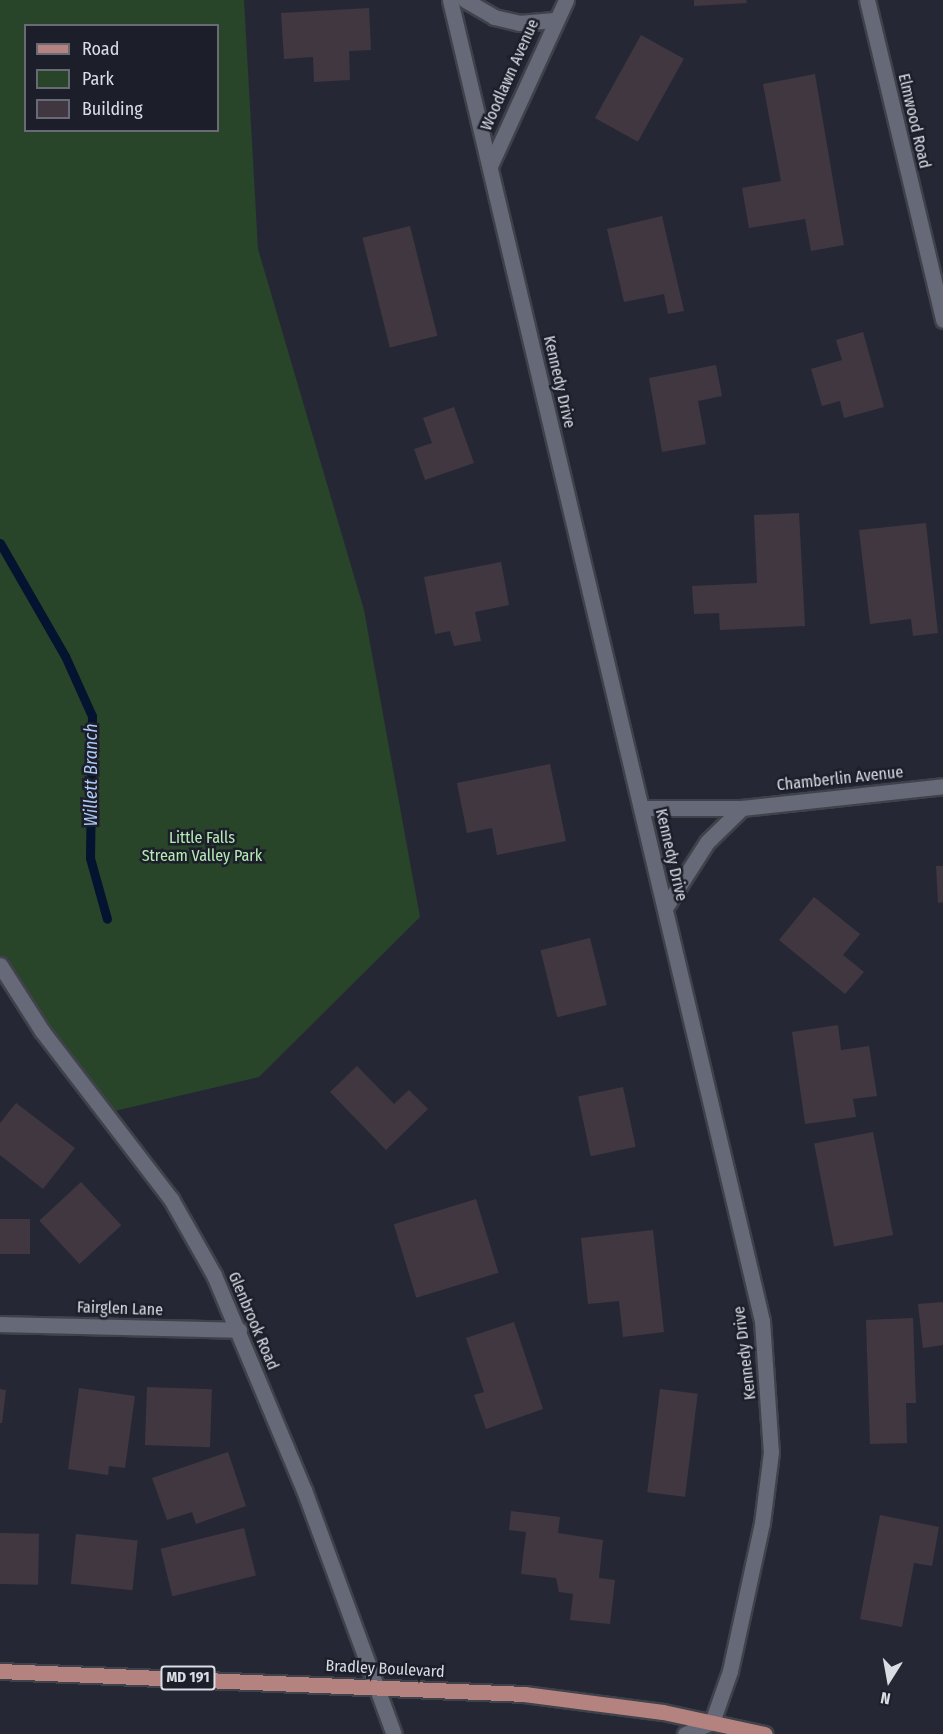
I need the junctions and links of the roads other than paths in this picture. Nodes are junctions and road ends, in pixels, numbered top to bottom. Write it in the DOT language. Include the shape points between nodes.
graph roads {
  1 [pos="450,0"];
  2 [pos="465,0"];
  3 [pos="566,0"];
  4 [pos="867,0"];
  5 [pos="554,20"];
  6 [pos="490,166"];
  7 [pos="943,320"];
  8 [pos="943,786"];
  9 [pos="642,808"];
  10 [pos="742,808"];
  11 [pos="665,908"];
  12 [pos="0,965"];
  13 [pos="0,1324"];
  14 [pos="239,1330"];
  15 [pos="0,1671"];
  16 [pos="375,1687"];
  17 [pos="712,1722"];
  18 [pos="394,1734"];
  19 [pos="685,1734"];
  20 [pos="765,1734"];
  1 -- 6 [label="street, Kennedy Drive"];
  2 -- 5 [label="street" via="494,17 519,23"];
  3 -- 5 [label="street, Woodlawn Avenue"];
  4 -- 7 [label="street, Elmwood Road"];
  5 -- 6 [label="street, Woodlawn Avenue"];
  6 -- 9 [label="street, Kennedy Drive"];
  8 -- 10 [label="street, Chamberlin Avenue"];
  9 -- 10 [label="street, Chamberlin Avenue"];
  9 -- 11 [label="street, Kennedy Drive"];
  10 -- 11 [label="street" via="707,842"];
  11 -- 17 [label="street, Kennedy Drive" via="762,1321 769,1393 771,1452 762,1524 730,1671"];
  12 -- 14 [label="street, Glenbrook Road" via="42,1031 171,1199 214,1275"];
  13 -- 14 [label="street, Fairglen Lane"];
  14 -- 16 [label="street, Glenbrook Road" via="354,1618"];
  15 -- 16 [label="main road, Bradley Boulevard / MD 191"];
  16 -- 17 [label="main road, Bradley Boulevard / MD 191" via="524,1694"];
  16 -- 18 [label="street, Glenbrook Road"];
  17 -- 19 [label="street"];
  17 -- 20 [label="main road, Bradley Boulevard / MD 191"];
}
